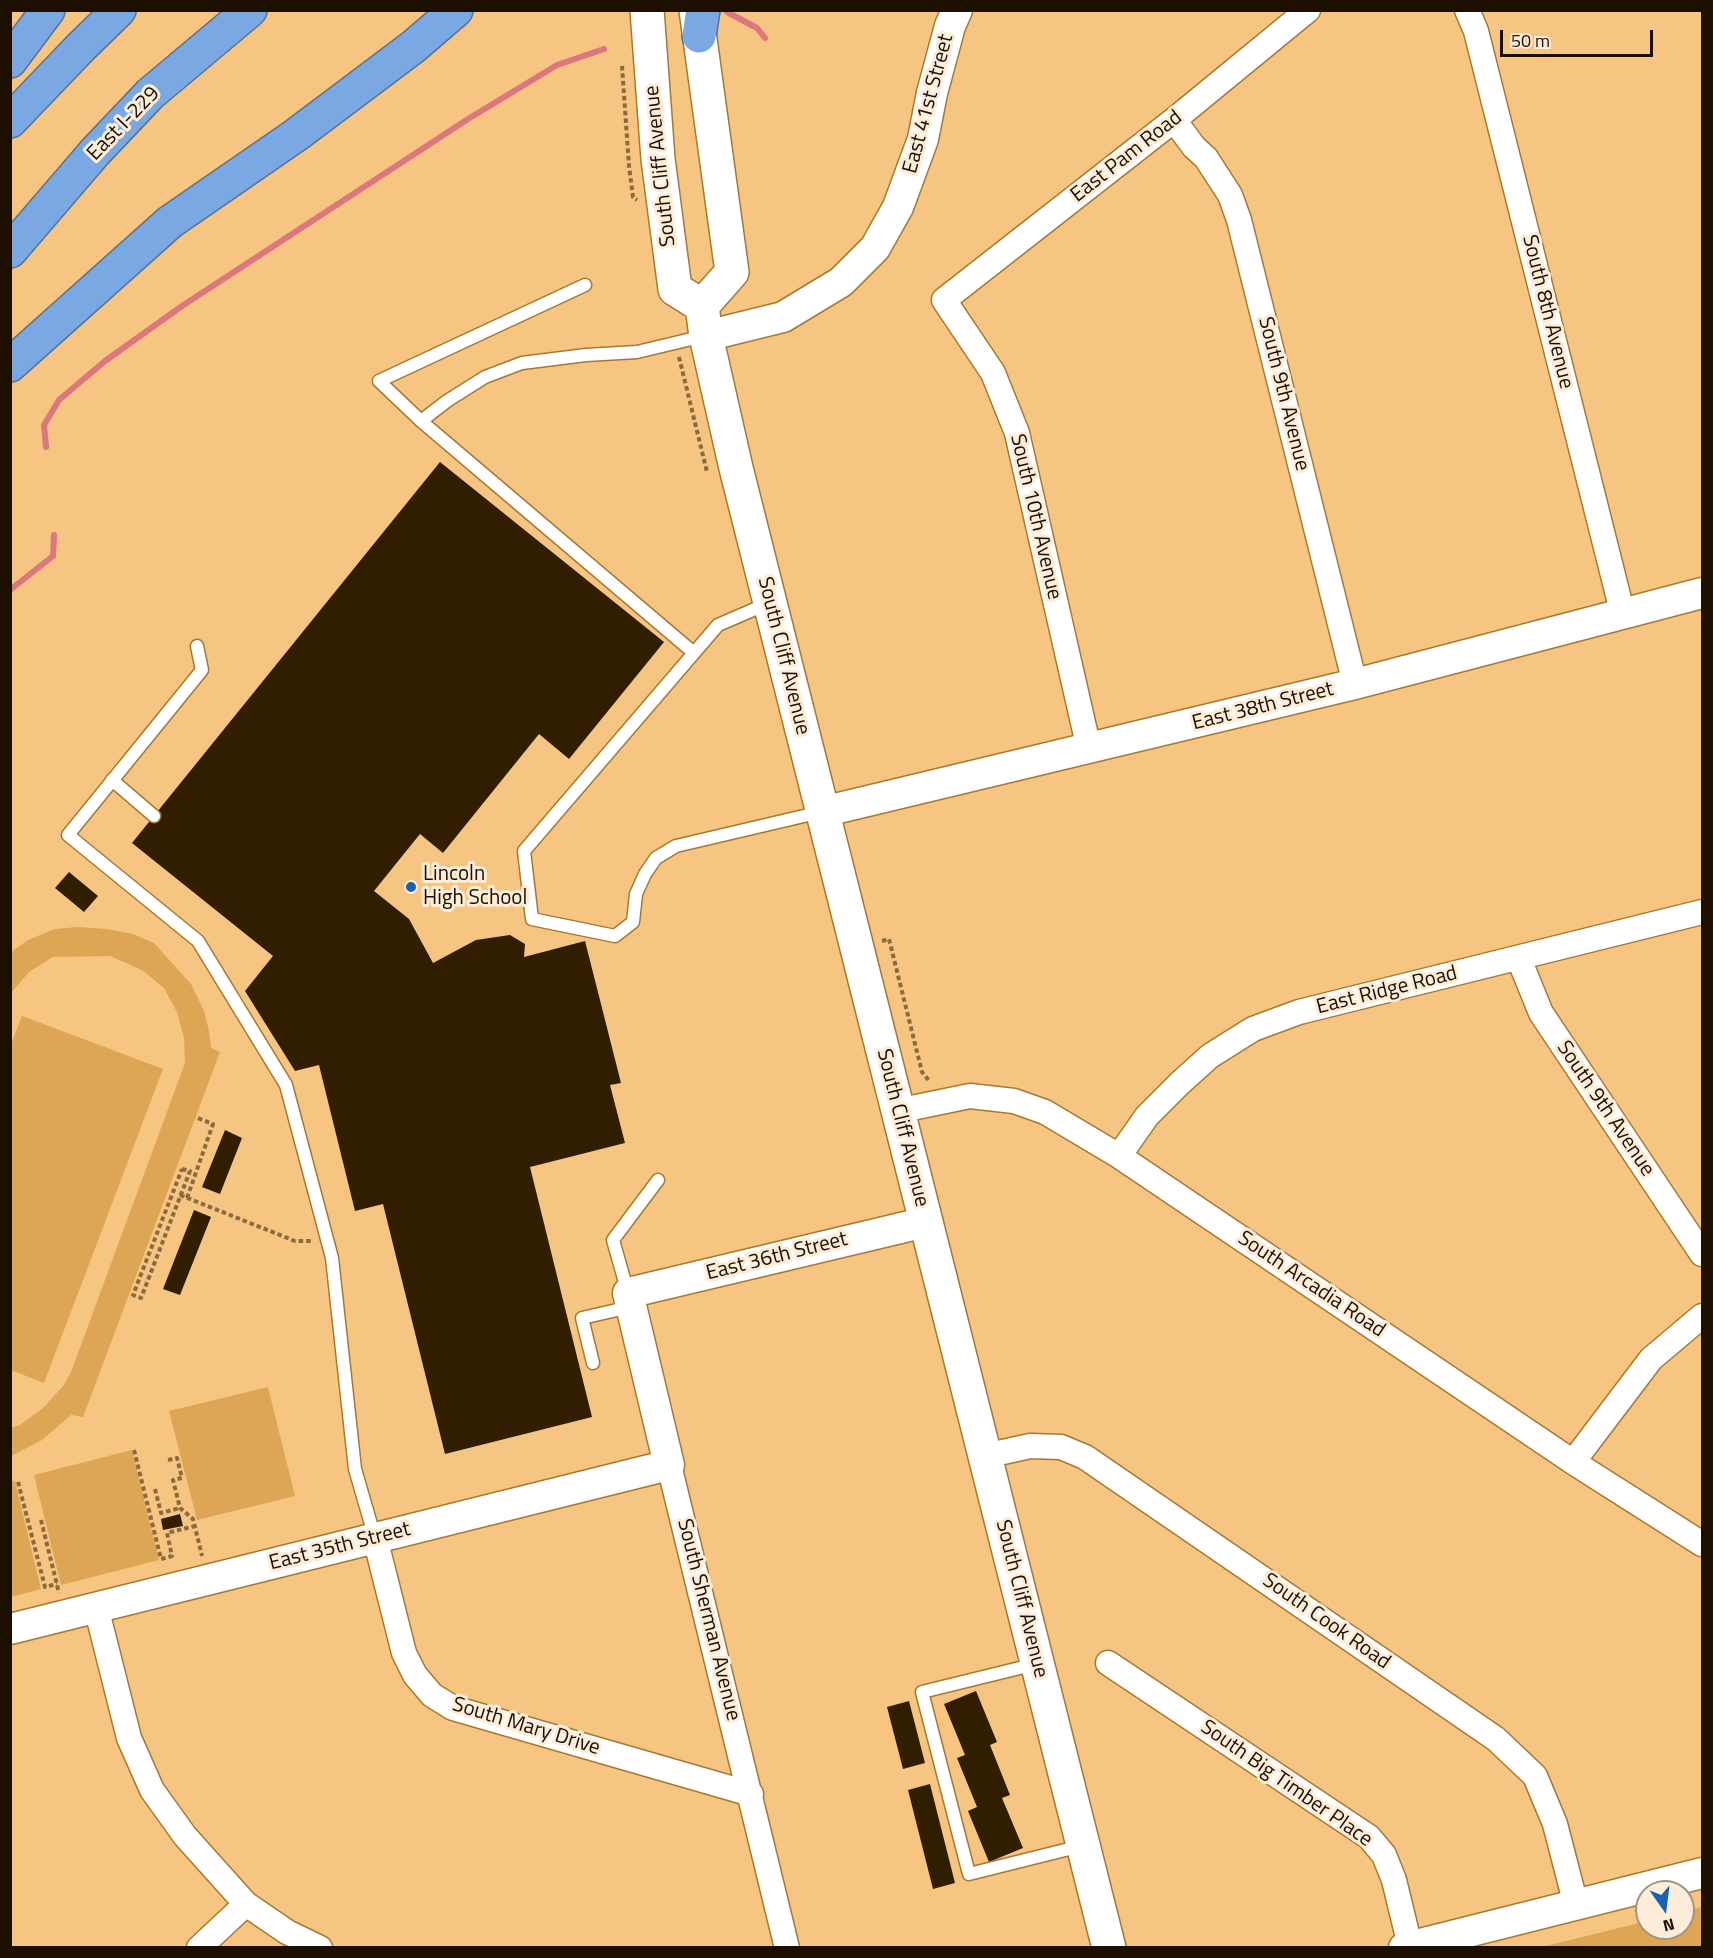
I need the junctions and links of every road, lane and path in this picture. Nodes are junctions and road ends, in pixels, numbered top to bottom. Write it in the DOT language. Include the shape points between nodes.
graph roads {
  1 [pos="48,10"];
  2 [pos="119,10"];
  3 [pos="250,10"];
  4 [pos="456,10"];
  5 [pos="647,10"];
  6 [pos="957,10"];
  7 [pos="1308,10"];
  8 [pos="1467,10"];
  9 [pos="700,19"];
  10 [pos="622,55"];
  11 [pos="10,61"];
  12 [pos="1174,120"];
  13 [pos="10,121"];
  14 [pos="633,196"];
  15 [pos="10,250"];
  16 [pos="585,285"];
  17 [pos="944,300"];
  18 [pos="704,321"];
  19 [pos="10,365"];
  20 [pos="421,422"];
  21 [pos="1702,593"];
  22 [pos="770,603"];
  23 [pos="1623,615"];
  24 [pos="197,646"];
  25 [pos="694,653"];
  26 [pos="1355,684"];
  27 [pos="1089,749"];
  28 [pos="112,780"];
  29 [pos="822,812"];
  30 [pos="154,816"];
  31 [pos="1702,912"];
  32 [pos="1519,959"];
  33 [pos="897,1111"];
  34 [pos="195,1117"];
  35 [pos="1119,1156"];
  36 [pos="658,1180"];
  37 [pos="180,1196"];
  38 [pos="187,1198"];
  39 [pos="926,1222"];
  40 [pos="327,1242"];
  41 [pos="1702,1254"];
  42 [pos="630,1300"];
  43 [pos="1702,1316"];
  44 [pos="593,1363"];
  45 [pos="134,1450"];
  46 [pos="985,1456"];
  47 [pos="168,1460"];
  48 [pos="1573,1462"];
  49 [pos="669,1465"];
  50 [pos="18,1482"];
  51 [pos="155,1489"];
  52 [pos="180,1508"];
  53 [pos="41,1520"];
  54 [pos="195,1526"];
  55 [pos="375,1538"];
  56 [pos="1702,1544"];
  57 [pos="202,1557"];
  58 [pos="57,1584"];
  59 [pos="59,1593"];
  60 [pos="96,1607"];
  61 [pos="10,1629"];
  62 [pos="1037,1663"];
  63 [pos="1108,1663"];
  64 [pos="751,1794"];
  65 [pos="1083,1846"];
  66 [pos="1702,1873"];
  67 [pos="246,1904"];
  68 [pos="1576,1905"];
  69 [pos="200,1947"];
  70 [pos="320,1947"];
  71 [pos="787,1947"];
  72 [pos="1109,1947"];
  73 [pos="1407,1947"];
  1 -- 11 [label="highway"];
  2 -- 13 [label="highway"];
  3 -- 15 [label="highway, East I-229" via="150,94"];
  4 -- 19 [label="highway" via="296,135 170,222"];
  5 -- 18 [label="main road, South Cliff Avenue" via="658,159 675,289"];
  6 -- 18 [label="street, East 41st Street" via="932,93 923,139 898,207 875,248 841,282 783,317"];
  7 -- 12 [label="street, East Pam Road"];
  8 -- 23 [label="street, South 8th Avenue" via="1476,31"];
  9 -- 18 [label="main road" via="732,272"];
  10 -- 14 [label="path"];
  12 -- 17 [label="street, East Pam Road"];
  12 -- 26 [label="street, South 9th Avenue" via="1206,158 1230,195 1239,220"];
  16 -- 20 [label="lane" via="380,381"];
  17 -- 27 [label="street, South 10th Avenue" via="993,373 1017,434"];
  18 -- 20 [label="lane" via="637,352 522,363 485,377"];
  18 -- 22 [label="main road, South Cliff Avenue"];
  20 -- 25 [label="lane"];
  21 -- 23 [label="street, East 38th Street"];
  22 -- 25 [label="lane" via="718,625"];
  22 -- 29 [label="main road, South Cliff Avenue"];
  23 -- 26 [label="street, East 38th Street"];
  24 -- 28 [label="lane" via="202,670"];
  25 -- 29 [label="lane" via="524,851 532,919 615,936 633,922 636,894 645,874 656,858 676,846"];
  26 -- 27 [label="street, East 38th Street"];
  27 -- 29 [label="street, East 38th Street"];
  28 -- 30 [label="lane"];
  28 -- 40 [label="lane" via="68,835 198,941 286,1085"];
  29 -- 33 [label="main road, South Cliff Avenue"];
  31 -- 32 [label="street, East Ridge Road"];
  32 -- 35 [label="street, East Ridge Road" via="1299,1012 1253,1029 1210,1056 1180,1083 1146,1116"];
  32 -- 41 [label="street, South 9th Avenue" via="1541,1013"];
  33 -- 35 [label="street, South Arcadia Road" via="970,1096 1014,1101 1045,1112"];
  33 -- 39 [label="main road, South Cliff Avenue"];
  34 -- 38 [label="path" via="213,1124"];
  35 -- 48 [label="street, South Arcadia Road"];
  36 -- 42 [label="lane" via="613,1240"];
  37 -- 37 [label="path" via="141,1298 133,1295 182,1169 190,1171"];
  37 -- 38 [label="path"];
  38 -- 40 [label="path" via="295,1241"];
  39 -- 42 [label="street, East 36th Street"];
  39 -- 46 [label="main road, South Cliff Avenue"];
  40 -- 55 [label="lane" via="332,1258 355,1469"];
  42 -- 44 [label="lane" via="582,1318"];
  42 -- 49 [label="street, South Sherman Avenue"];
  43 -- 48 [label="street" via="1651,1359"];
  45 -- 54 [label="path" via="161,1559 172,1556 167,1533"];
  46 -- 62 [label="main road, South Cliff Avenue"];
  46 -- 68 [label="street, South Cook Road" via="1030,1446 1061,1447 1085,1457 1496,1739 1534,1776 1555,1824"];
  47 -- 52 [label="path" via="177,1458 180,1468 182,1478 173,1480"];
  48 -- 56 [label="street, South Arcadia Road"];
  49 -- 55 [label="street, East 35th Street"];
  49 -- 64 [label="street, South Sherman Avenue"];
  50 -- 58 [label="path" via="45,1587"];
  51 -- 52 [label="path" via="161,1513"];
  52 -- 54 [label="path"];
  53 -- 58 [label="path"];
  54 -- 57 [label="path"];
  55 -- 60 [label="street, East 35th Street"];
  55 -- 64 [label="street, South Mary Drive" via="404,1653 415,1675 432,1695 453,1708"];
  58 -- 59 [label="path"];
  60 -- 61 [label="street, East 35th Street"];
  60 -- 67 [label="street" via="129,1738 152,1790 185,1836"];
  62 -- 65 [label="main road, South Cliff Avenue"];
  62 -- 65 [label="lane" via="922,1692 969,1874"];
  63 -- 73 [label="street, South Big Timber Place" via="1369,1837 1384,1855 1394,1880"];
  64 -- 71 [label="street, South Sherman Avenue"];
  65 -- 72 [label="main road, South Cliff Avenue"];
  66 -- 68 [label="street"];
  67 -- 69 [label="street"];
  67 -- 70 [label="street" via="287,1932"];
  68 -- 73 [label="street"];
}
